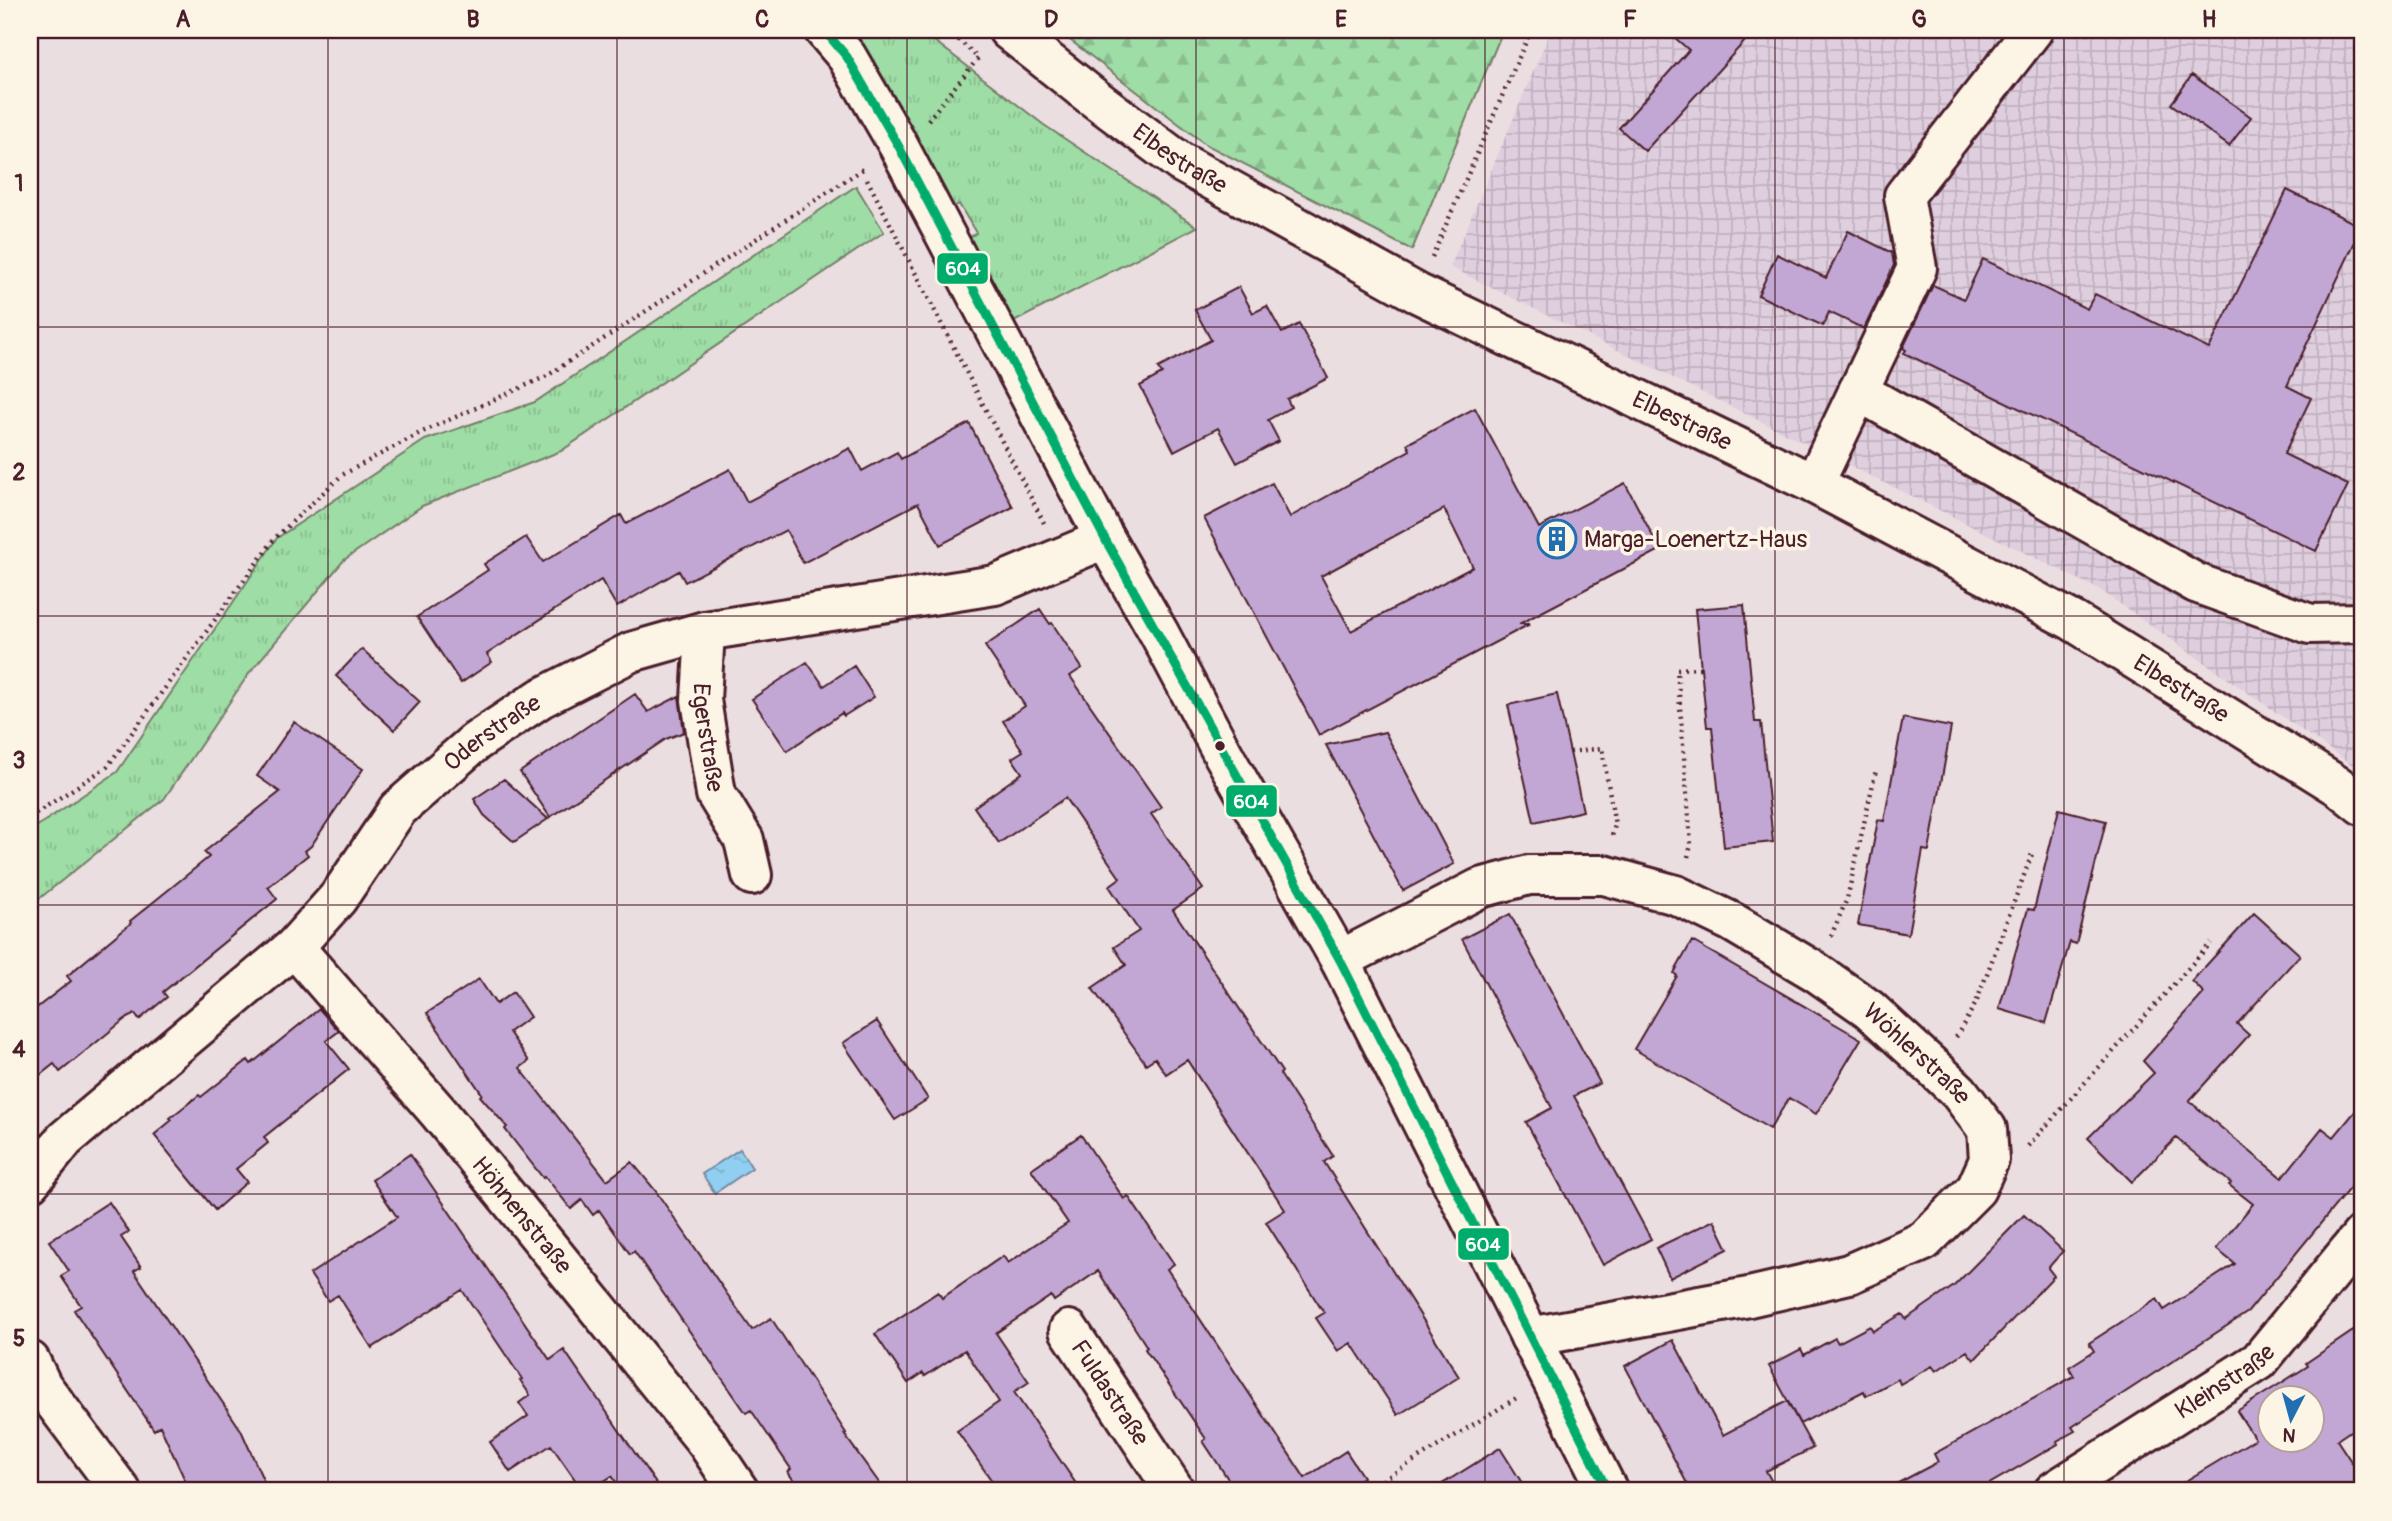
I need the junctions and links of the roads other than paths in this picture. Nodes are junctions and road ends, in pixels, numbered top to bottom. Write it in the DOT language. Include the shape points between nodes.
graph roads {
  1 [pos="2033,30"];
  2 [pos="837,39"];
  3 [pos="998,39"];
  4 [pos="1858,391"];
  5 [pos="1814,484"];
  6 [pos="1105,539"];
  7 [pos="2362,623"];
  8 [pos="705,631"];
  9 [pos="2362,805"];
  10 [pos="752,875"];
  11 [pos="294,947"];
  12 [pos="1340,960"];
  13 [pos="30,1182"];
  14 [pos="2362,1235"];
  15 [pos="1069,1330"];
  16 [pos="1531,1337"];
  17 [pos="30,1361"];
  18 [pos="121,1491"];
  19 [pos="739,1491"];
  20 [pos="1175,1491"];
  21 [pos="1608,1491"];
  22 [pos="2054,1491"];
  1 -- 4 [label="street" via="1904,196 1917,268"];
  2 -- 6 [label="street" via="898,145"];
  3 -- 5 [label="street, Elbestraße" via="1089,94 1181,162 1417,293"];
  4 -- 5 [label="street"];
  4 -- 7 [label="street" via="2196,583 2310,624"];
  5 -- 9 [label="street, Elbestraße" via="2073,621"];
  6 -- 8 [label="street, Oderstraße" via="995,585"];
  6 -- 12 [label="street"];
  8 -- 10 [label="street, Egerstraße" via="701,700 716,794 744,840"];
  8 -- 11 [label="street, Oderstraße" via="631,652 541,698 475,742 398,809 338,898"];
  11 -- 13 [label="street, Oderstraße" via="65,1139"];
  11 -- 19 [label="street, Höhnenstraße" via="439,1112 707,1443"];
  12 -- 16 [label="street"];
  12 -- 16 [label="street, Wöhlerstraße" via="1480,888 1529,875 1604,875 1676,895 1816,972 1869,1009 1937,1071 1987,1129 1989,1160 1976,1189 1924,1241 1849,1274"];
  14 -- 22 [label="street, Kleinstraße" via="2259,1361"];
  15 -- 20 [label="street, Fuldastraße"];
  16 -- 21 [label="street"];
  17 -- 18 [label="street" via="42,1386"];
}
